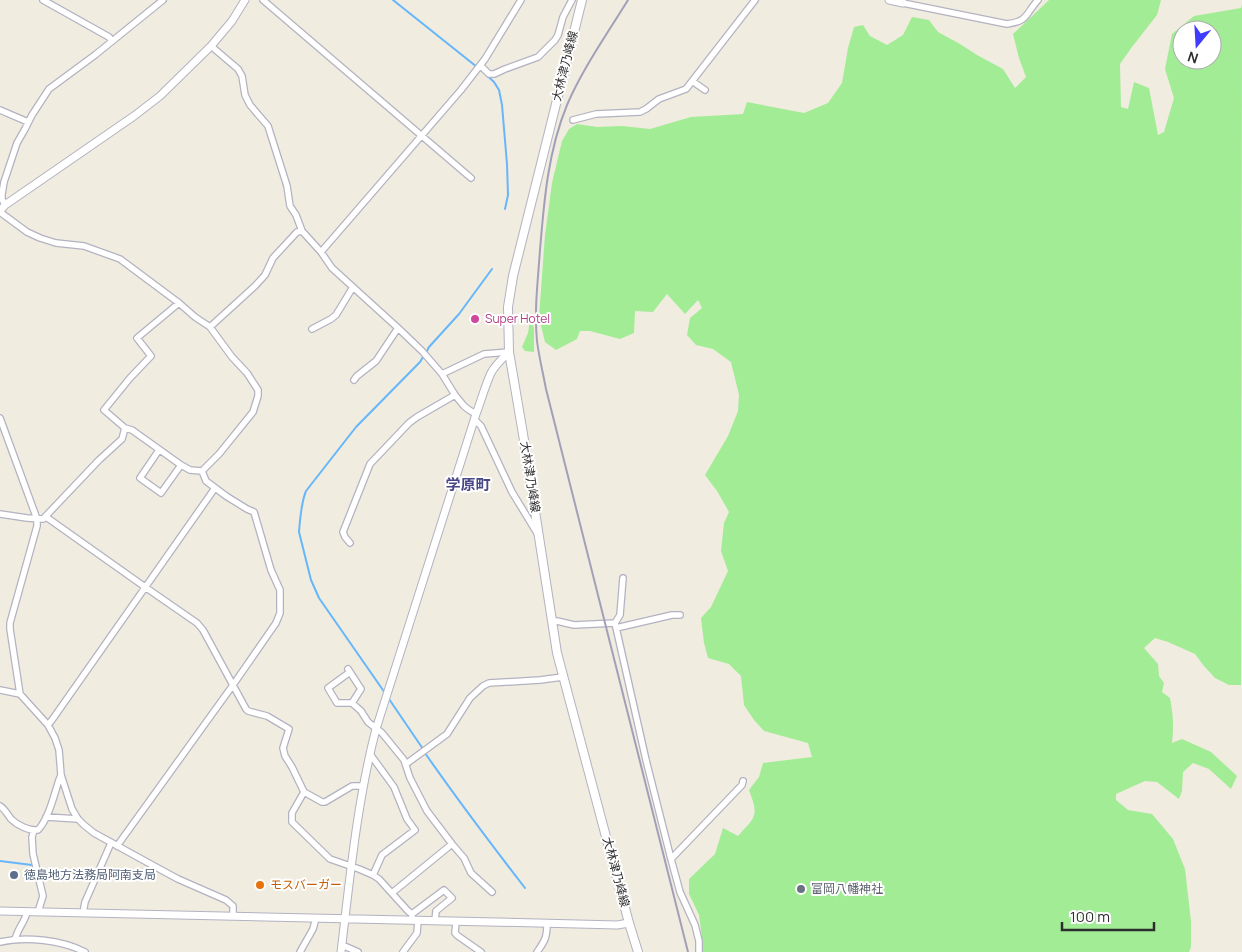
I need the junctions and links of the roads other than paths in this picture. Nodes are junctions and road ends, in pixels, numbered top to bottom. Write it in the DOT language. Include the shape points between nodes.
graph roads {
  1 [pos="43,0"];
  2 [pos="163,0"];
  3 [pos="245,0"];
  4 [pos="264,0"];
  5 [pos="522,0"];
  6 [pos="572,0"];
  7 [pos="582,0"];
  8 [pos="755,0"];
  9 [pos="889,0"];
  10 [pos="1038,0"];
  11 [pos="903,3"];
  12 [pos="112,41"];
  13 [pos="211,46"];
  14 [pos="479,67"];
  15 [pos="692,81"];
  16 [pos="704,90"];
  17 [pos="0,110"];
  18 [pos="573,120"];
  19 [pos="28,122"];
  20 [pos="421,135"];
  21 [pos="471,178"];
  22 [pos="2,209"];
  23 [pos="302,231"];
  24 [pos="321,252"];
  25 [pos="353,287"];
  26 [pos="179,303"];
  27 [pos="210,327"];
  28 [pos="398,328"];
  29 [pos="312,329"];
  30 [pos="509,352"];
  31 [pos="442,374"];
  32 [pos="354,380"];
  33 [pos="455,395"];
  34 [pos="475,417"];
  35 [pos="0,418"];
  36 [pos="125,428"];
  37 [pos="159,450"];
  38 [pos="181,466"];
  39 [pos="202,471"];
  40 [pos="215,488"];
  41 [pos="0,514"];
  42 [pos="45,517"];
  43 [pos="37,519"];
  44 [pos="538,535"];
  45 [pos="350,543"];
  46 [pos="623,578"];
  47 [pos="145,588"];
  48 [pos="680,615"];
  49 [pos="552,622"];
  50 [pos="616,626"];
  51 [pos="563,677"];
  52 [pos="233,685"];
  53 [pos="0,690"];
  54 [pos="20,694"];
  55 [pos="352,703"];
  56 [pos="48,724"];
  57 [pos="376,729"];
  58 [pos="370,754"];
  59 [pos="406,764"];
  60 [pos="61,775"];
  61 [pos="743,781"];
  62 [pos="363,786"];
  63 [pos="304,792"];
  64 [pos="0,806"];
  65 [pos="46,817"];
  66 [pos="78,819"];
  67 [pos="34,830"];
  68 [pos="114,844"];
  69 [pos="452,844"];
  70 [pos="671,859"];
  71 [pos="352,866"];
  72 [pos="373,875"];
  73 [pos="492,892"];
  74 [pos="392,893"];
  75 [pos="0,911"];
  76 [pos="27,912"];
  77 [pos="38,912"];
  78 [pos="83,913"];
  79 [pos="234,916"];
  80 [pos="316,918"];
  81 [pos="345,918"];
  82 [pos="414,918"];
  83 [pos="435,921"];
  84 [pos="456,922"];
  85 [pos="629,923"];
  86 [pos="547,924"];
  87 [pos="15,940"];
  88 [pos="0,942"];
  89 [pos="342,948"];
  90 [pos="69,949"];
  91 [pos="85,952"];
  92 [pos="300,952"];
  93 [pos="358,952"];
  94 [pos="403,952"];
  95 [pos="481,952"];
  96 [pos="537,952"];
  97 [pos="638,952"];
  98 [pos="699,952"];
  1 -- 12 [label="street"];
  2 -- 12 [label="street"];
  3 -- 13 [label="street"];
  4 -- 20 [label="street"];
  5 -- 14 [label="street"];
  6 -- 14 [label="street" via="558,36 538,57 494,74"];
  7 -- 30 [label="main road, 大林津乃峰線" via="513,276 508,307"];
  8 -- 15 [label="street"];
  9 -- 11 [label="street"];
  10 -- 11 [label="street" via="1026,18 1007,24"];
  12 -- 19 [label="street" via="49,89"];
  13 -- 22 [label="street" via="160,96"];
  13 -- 23 [label="street" via="238,69 250,105 268,126 290,206"];
  14 -- 20 [label="street"];
  15 -- 16 [label="street"];
  15 -- 18 [label="street" via="686,89 660,99 640,112 596,114"];
  17 -- 19 [label="street"];
  19 -- 22 [label="street" via="4,182"];
  20 -- 21 [label="street"];
  20 -- 24 [label="street"];
  22 -- 26 [label="street" via="27,232 40,238 84,246 120,260"];
  23 -- 24 [label="street"];
  23 -- 27 [label="street" via="297,232 273,258 255,286"];
  24 -- 25 [label="street" via="332,268"];
  25 -- 28 [label="street"];
  25 -- 29 [label="street" via="336,315"];
  26 -- 27 [label="street"];
  26 -- 36 [label="street" via="137,338 152,356 104,410"];
  27 -- 39 [label="street" via="247,373 258,390 258,396 253,412"];
  28 -- 31 [label="street"];
  28 -- 32 [label="street" via="376,361"];
  30 -- 31 [label="street" via="484,354"];
  30 -- 34 [label="street" via="491,374"];
  30 -- 44 [label="main road, 大林津乃峰線"];
  31 -- 33 [label="street"];
  33 -- 34 [label="street"];
  33 -- 45 [label="street" via="409,423 370,464 342,532"];
  34 -- 44 [label="street" via="512,492"];
  34 -- 57 [label="street"];
  35 -- 43 [label="street"];
  36 -- 37 [label="street"];
  36 -- 42 [label="street" via="122,439"];
  37 -- 38 [label="street"];
  37 -- 38 [label="street" via="140,478 161,494"];
  38 -- 39 [label="street"];
  39 -- 40 [label="street" via="206,481"];
  40 -- 47 [label="street"];
  40 -- 52 [label="street" via="254,512 280,590 280,613 276,623"];
  41 -- 43 [label="street"];
  42 -- 43 [label="street"];
  42 -- 47 [label="street"];
  43 -- 54 [label="street" via="10,623"];
  44 -- 49 [label="main road, 大林津乃峰線"];
  46 -- 50 [label="street"];
  47 -- 52 [label="street" via="204,630"];
  47 -- 56 [label="street"];
  48 -- 50 [label="street"];
  49 -- 50 [label="street"];
  49 -- 51 [label="main road, 大林津乃峰線"];
  50 -- 70 [label="street"];
  51 -- 59 [label="street" via="483,686 466,704 447,734"];
  51 -- 85 [label="main road, 大林津乃峰線"];
  52 -- 63 [label="street" via="248,711 267,716 290,729 282,748"];
  52 -- 68 [label="street"];
  53 -- 54 [label="street"];
  54 -- 56 [label="street"];
  55 -- 55 [label="street" via="337,703 328,688 349,670 361,689"];
  55 -- 57 [label="street"];
  56 -- 60 [label="street" via="59,750"];
  57 -- 58 [label="street"];
  57 -- 59 [label="street"];
  58 -- 62 [label="street"];
  58 -- 72 [label="street" via="394,787 415,830 382,855"];
  59 -- 69 [label="street" via="427,811"];
  60 -- 65 [label="street"];
  60 -- 66 [label="street"];
  61 -- 70 [label="street"];
  62 -- 63 [label="street" via="352,786 325,802"];
  62 -- 71 [label="street"];
  63 -- 71 [label="street" via="292,813 292,822 330,859"];
  64 -- 67 [label="street" via="17,824"];
  65 -- 66 [label="street"];
  65 -- 67 [label="street" via="43,825"];
  66 -- 68 [label="street"];
  67 -- 77 [label="street" via="33,854 43,896"];
  68 -- 78 [label="street" via="85,902"];
  68 -- 79 [label="street" via="178,879 226,900 233,906"];
  69 -- 73 [label="street" via="471,873"];
  69 -- 74 [label="street"];
  70 -- 98 [label="street" via="680,892 695,925"];
  71 -- 72 [label="street"];
  71 -- 81 [label="street"];
  72 -- 74 [label="street"];
  74 -- 82 [label="street"];
  75 -- 76 [label="street"];
  76 -- 77 [label="street"];
  76 -- 87 [label="street"];
  77 -- 78 [label="street"];
  78 -- 79 [label="street"];
  79 -- 80 [label="street"];
  80 -- 81 [label="street"];
  80 -- 92 [label="street" via="314,929"];
  81 -- 82 [label="street"];
  81 -- 89 [label="street"];
  82 -- 83 [label="street"];
  82 -- 83 [label="street" via="444,890 452,898 436,911"];
  82 -- 94 [label="street" via="416,933"];
  83 -- 84 [label="street"];
  84 -- 86 [label="street"];
  84 -- 95 [label="street" via="455,933"];
  85 -- 86 [label="street"];
  85 -- 97 [label="main road, 大林津乃峰線"];
  86 -- 96 [label="street" via="546,938"];
  87 -- 88 [label="street"];
  87 -- 90 [label="street" via="38,940"];
  89 -- 93 [label="street"];
  90 -- 91 [label="street"];
}
